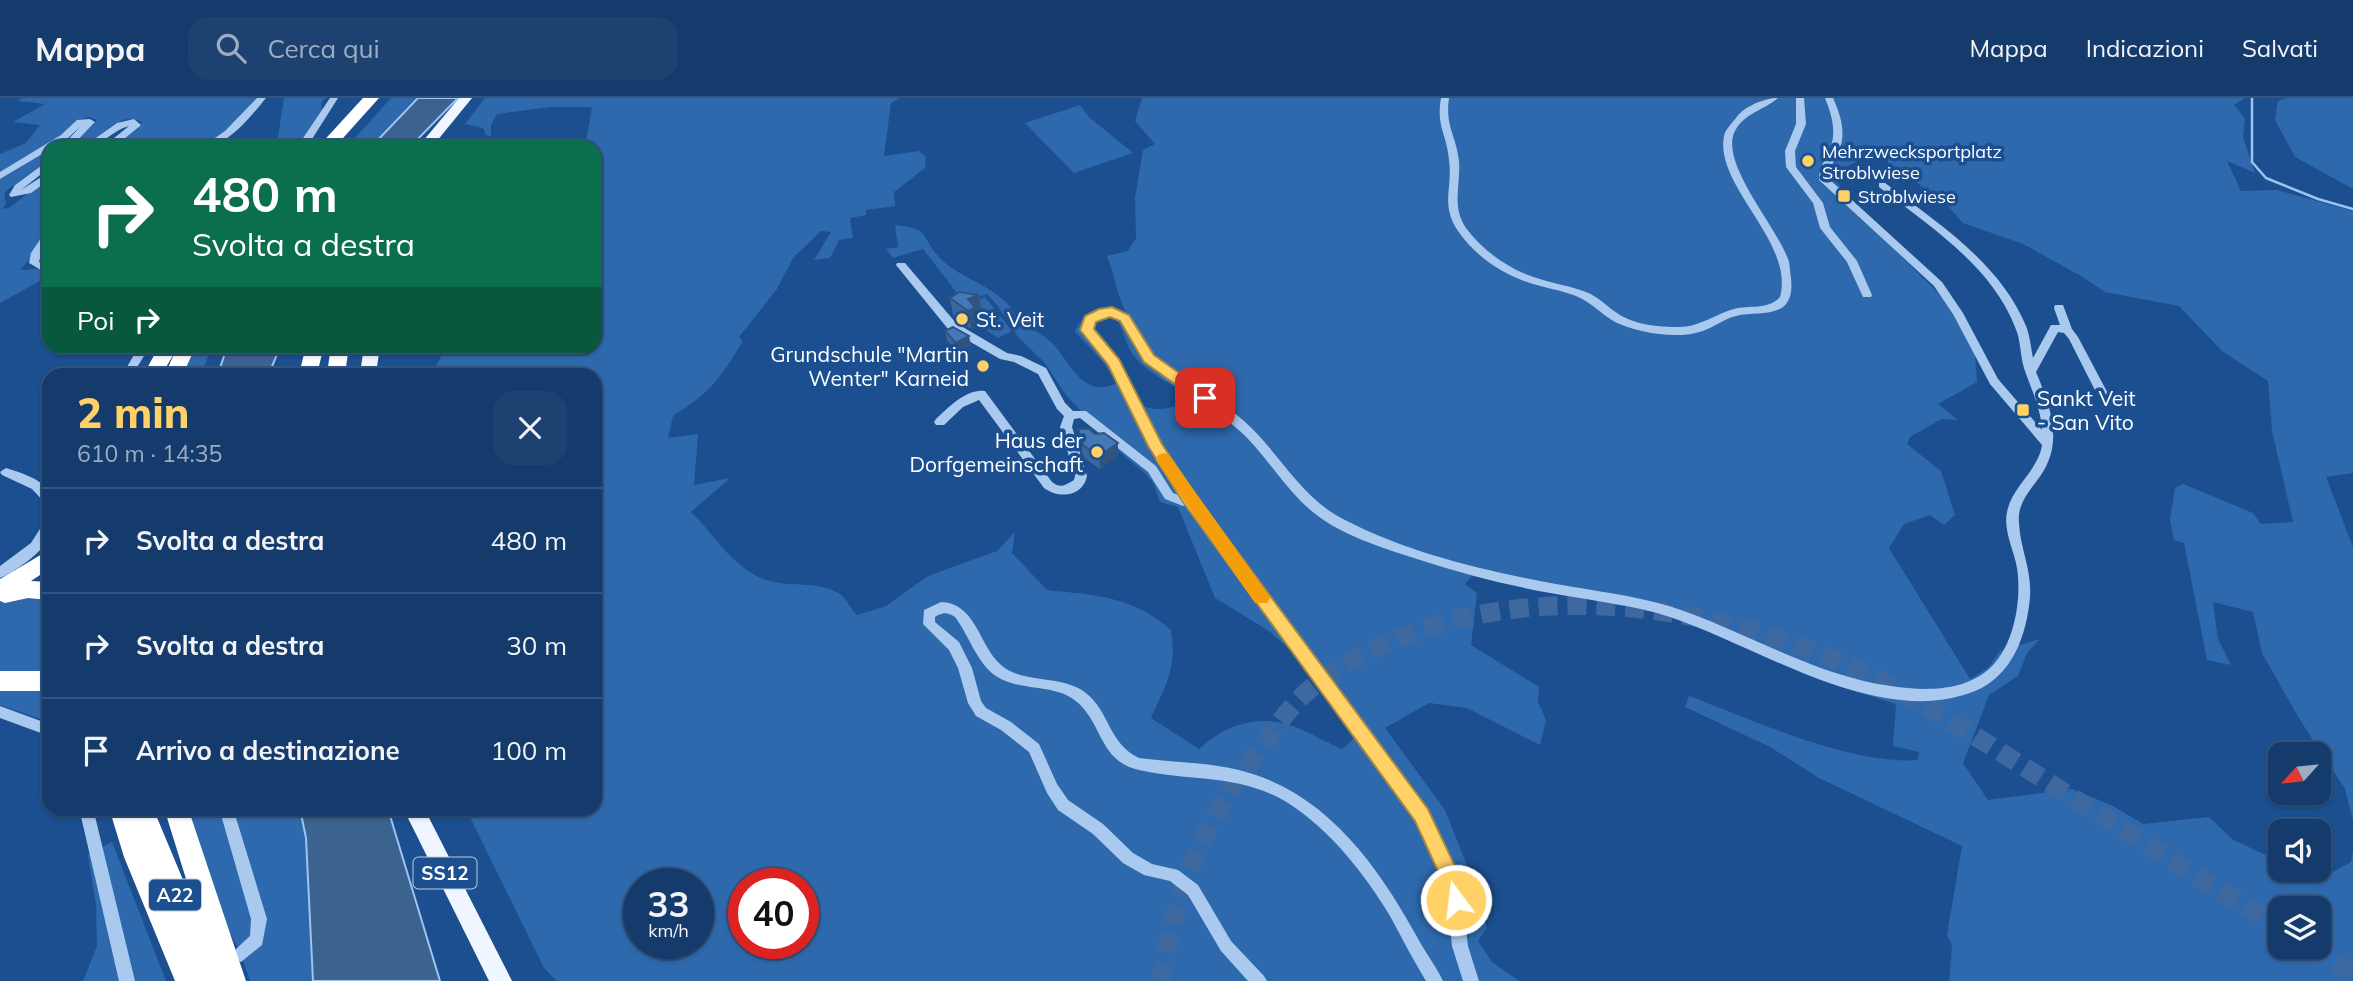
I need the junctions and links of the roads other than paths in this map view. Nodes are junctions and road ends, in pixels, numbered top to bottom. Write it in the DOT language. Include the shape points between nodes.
graph roads {
  1 [pos="262,98"];
  2 [pos="334,98"];
  3 [pos="371,98"];
  4 [pos="381,98"];
  5 [pos="466,98"];
  6 [pos="1446,98"];
  7 [pos="1774,98"];
  8 [pos="1800,98"];
  9 [pos="1829,98"];
  10 [pos="57,140"];
  11 [pos="72,140"];
  12 [pos="98,140"];
  13 [pos="117,140"];
  14 [pos="217,140"];
  15 [pos="307,140"];
  16 [pos="332,140"];
  17 [pos="343,140"];
  18 [pos="431,140"];
  19 [pos="42,151"];
  20 [pos="42,168"];
  21 [pos="0,176"];
  22 [pos="42,180"];
  23 [pos="1882,185"];
  24 [pos="42,244"];
  25 [pos="901,265"];
  26 [pos="42,267"];
  27 [pos="1867,295"];
  28 [pos="2059,308"];
  29 [pos="2067,330"];
  30 [pos="2031,371"];
  31 [pos="2107,403"];
  32 [pos="1070,415"];
  33 [pos="940,422"];
  34 [pos="2048,444"];
  35 [pos="6,472"];
  36 [pos="42,491"];
  37 [pos="1189,498"];
  38 [pos="42,538"];
  39 [pos="42,563"];
  40 [pos="0,573"];
  41 [pos="0,590"];
  42 [pos="42,590"];
  43 [pos="0,596"];
  44 [pos="0,681"];
  45 [pos="42,681"];
  46 [pos="0,712"];
  47 [pos="42,727"];
  48 [pos="88,816"];
  49 [pos="124,816"];
  50 [pos="144,816"];
  51 [pos="178,816"];
  52 [pos="228,816"];
  53 [pos="417,816"];
  54 [pos="241,954"];
  55 [pos="127,981"];
  56 [pos="188,981"];
  57 [pos="211,981"];
  58 [pos="233,981"];
  59 [pos="501,981"];
  60 [pos="1259,981"];
  61 [pos="1435,981"];
  62 [pos="1471,981"];
  1 -- 14 [label="street"];
  2 -- 15 [label="street"];
  3 -- 16 [label="highway"];
  4 -- 17 [label="highway"];
  5 -- 18 [label="main road"];
  6 -- 7 [label="street" via="1443,132 1452,145 1456,169 1452,206 1455,219 1473,242 1509,270 1591,298 1615,317 1658,330 1702,328 1718,317 1779,304 1786,296 1782,259 1734,174 1728,151 1735,120 1753,105"];
  8 -- 27 [label="street" via="1801,124 1790,152 1791,167 1818,203 1825,228 1852,261"];
  9 -- 34 [label="street" via="1838,139 1823,172 1824,180 1938,284 2003,393"];
  10 -- 11 [label="street" via="80,122 90,122"];
  12 -- 13 [label="street" via="120,125 134,122 136,125"];
  19 -- 21 [label="street"];
  20 -- 22 [label="street" via="13,195"];
  23 -- 30 [label="street" via="1959,245 2011,305"];
  24 -- 26 [label="street" via="34,263"];
  25 -- 32 [label="street" via="951,326 1042,371"];
  28 -- 29 [label="street"];
  29 -- 30 [label="street" via="2055,328"];
  29 -- 31 [label="street"];
  30 -- 34 [label="street" via="2050,426"];
  32 -- 33 [label="street" via="1066,427 1081,476 1074,488 1056,491 981,394 958,404"];
  32 -- 37 [label="street" via="1082,414 1152,469 1169,496 1183,501"];
  34 -- 37 [label="street" via="2048,457 2014,509 2013,527 2026,594 2005,661 1977,684 1918,695 1875,690 1823,676 1668,611 1490,574 1337,523 1307,498 1242,426 1149,359 1125,318 1112,312 1096,314 1086,324 1087,330 1114,363 1156,446"];
  35 -- 36 [label="street"];
  37 -- 62 [label="street" via="1422,815 1453,881 1460,946"];
  38 -- 40 [label="street" via="27,555"];
  39 -- 41 [label="highway"];
  42 -- 43 [label="highway"];
  44 -- 45 [label="highway"];
  46 -- 47 [label="street"];
  48 -- 55 [label="street"];
  49 -- 56 [label="highway, A22"];
  50 -- 57 [label="highway, A22"];
  51 -- 58 [label="highway"];
  52 -- 54 [label="street" via="259,919 257,940"];
  53 -- 59 [label="main road, SS12"];
  60 -- 61 [label="street" via="1226,946 1193,890 1173,875 1149,870 1128,858 1098,829 1063,805 1034,748 981,712 954,646 929,624 929,614 938,606 957,609 998,671 1080,696 1113,749 1126,760 1254,780 1302,804 1322,820 1374,880"];
}
